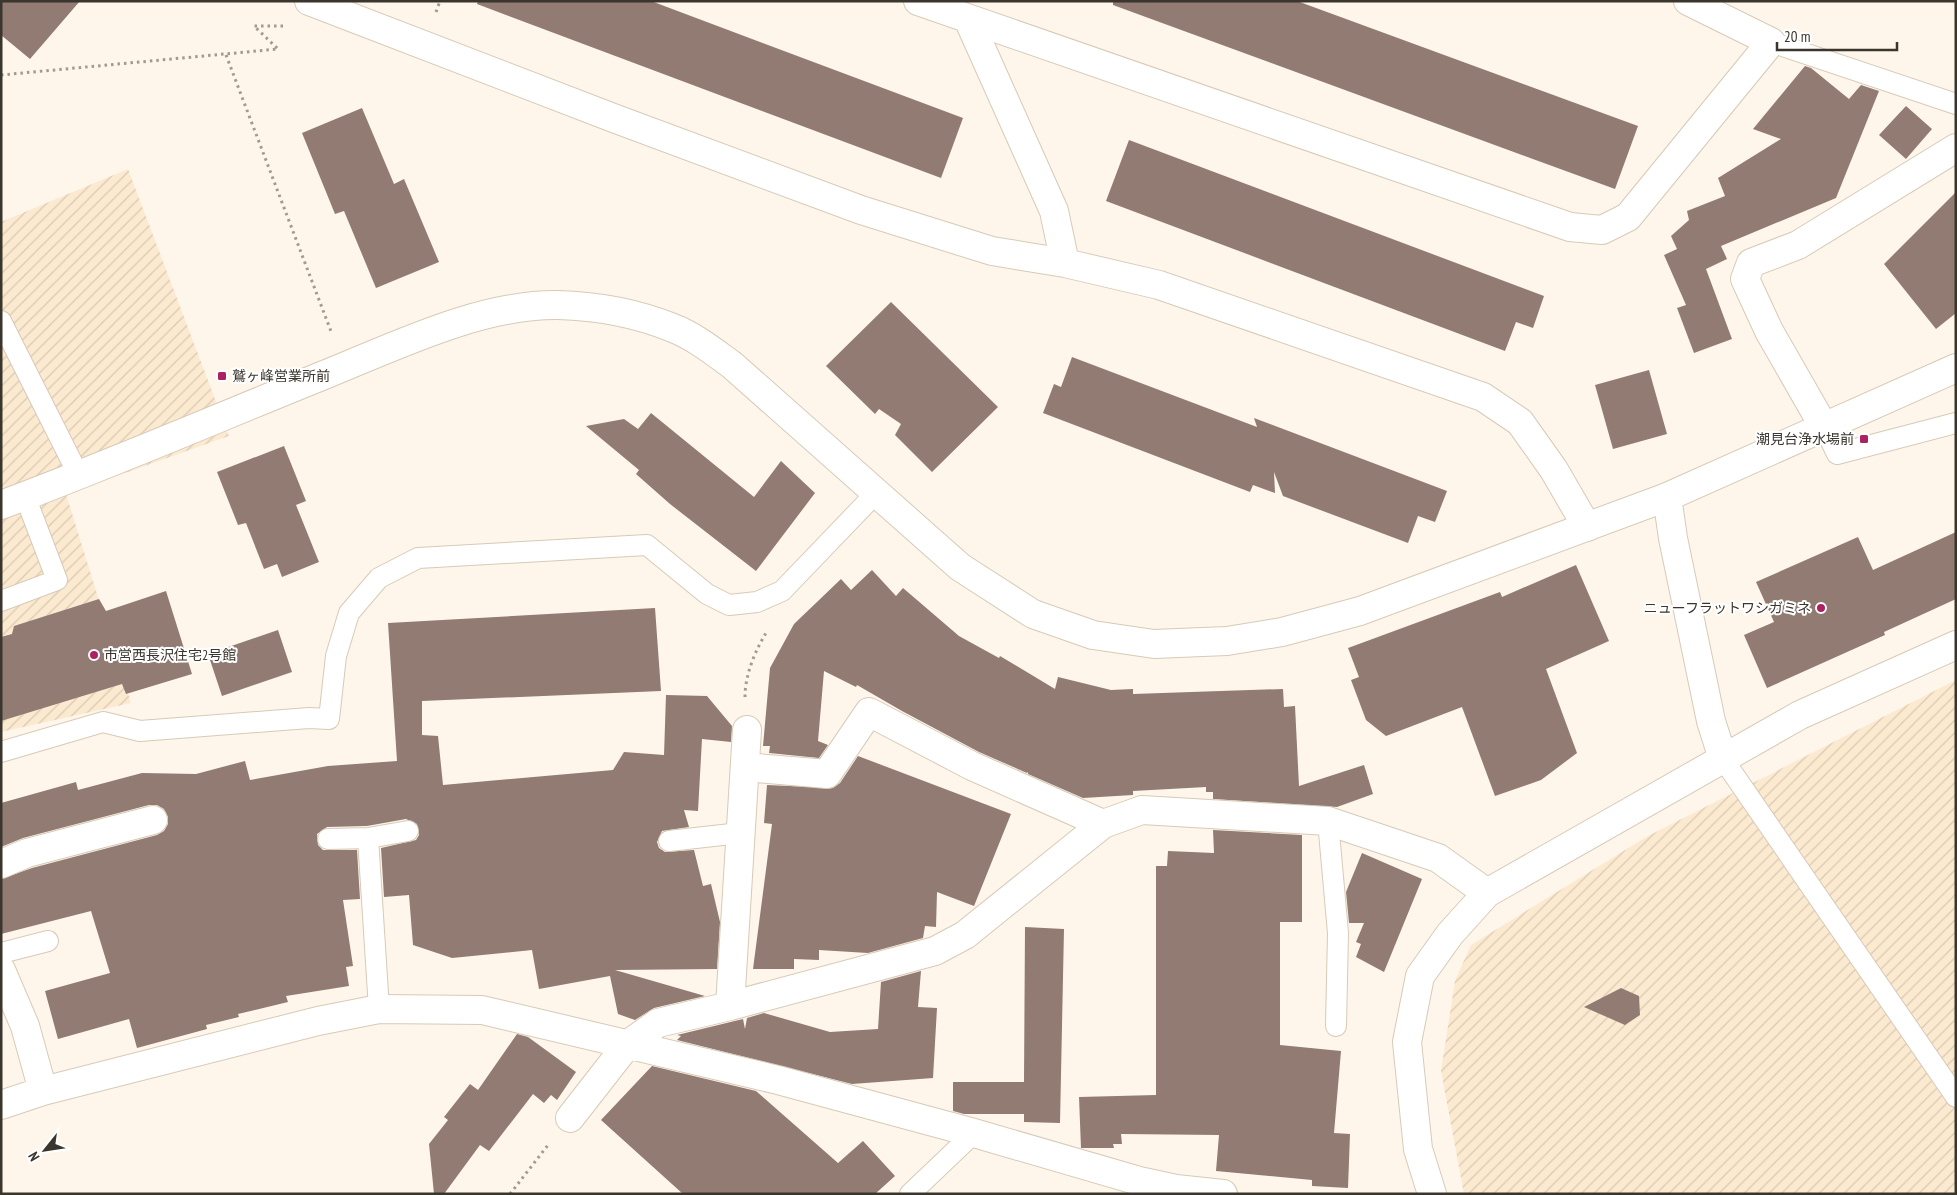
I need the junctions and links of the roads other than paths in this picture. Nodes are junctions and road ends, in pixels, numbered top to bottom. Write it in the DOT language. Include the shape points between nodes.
graph roads {
  1 [pos="918,1"];
  2 [pos="1688,1"];
  3 [pos="300,10"];
  4 [pos="969,21"];
  5 [pos="1771,42"];
  6 [pos="1956,104"];
  7 [pos="1956,148"];
  8 [pos="1065,262"];
  9 [pos="1,322"];
  10 [pos="1956,368"];
  11 [pos="1956,423"];
  12 [pos="1824,427"];
  13 [pos="78,474"];
  14 [pos="877,492"];
  15 [pos="1667,497"];
  16 [pos="13,501"];
  17 [pos="1587,527"];
  18 [pos="1,600"];
  19 [pos="1956,645"];
  20 [pos="747,730"];
  21 [pos="1,752"];
  22 [pos="1723,759"];
  23 [pos="744,767"];
  24 [pos="153,820"];
  25 [pos="1328,821"];
  26 [pos="1103,824"];
  27 [pos="408,831"];
  28 [pos="740,833"];
  29 [pos="368,838"];
  30 [pos="328,840"];
  31 [pos="669,841"];
  32 [pos="1,864"];
  33 [pos="1487,893"];
  34 [pos="48,941"];
  35 [pos="1,953"];
  36 [pos="1,970"];
  37 [pos="730,1006"];
  38 [pos="379,1009"];
  39 [pos="1336,1026"];
  40 [pos="627,1045"];
  41 [pos="43,1091"];
  42 [pos="1956,1097"];
  43 [pos="1,1105"];
  44 [pos="570,1118"];
  45 [pos="974,1133"];
  46 [pos="1174,1191"];
  47 [pos="910,1194"];
  48 [pos="1223,1194"];
  49 [pos="1432,1194"];
  1 -- 4 [label="street"];
  2 -- 5 [label="street"];
  3 -- 8 [label="street" via="616,119 861,210 992,251"];
  4 -- 5 [label="street" via="1570,227 1602,230 1628,217"];
  4 -- 8 [label="street" via="1054,211"];
  5 -- 6 [label="lane"];
  7 -- 12 [label="street" via="1798,245 1750,263 1745,279 1769,331"];
  8 -- 17 [label="street" via="1159,286 1483,397 1520,422 1554,470"];
  9 -- 13 [label="lane"];
  10 -- 12 [label="street"];
  11 -- 12 [label="lane" via="1837,454"];
  12 -- 15 [label="street"];
  13 -- 14 [label="street" via="434,331 518,308 556,305 597,308 635,316 674,328 703,344"];
  13 -- 16 [label="street"];
  14 -- 17 [label="street" via="960,567 1032,614 1093,635 1154,644 1227,641 1282,632 1360,611"];
  14 -- 21 [label="lane" via="782,591 757,602 729,605 707,594 647,544 418,558 379,578 349,613 336,656 329,719 140,731 103,722"];
  15 -- 17 [label="street"];
  15 -- 22 [label="street" via="1712,722"];
  16 -- 18 [label="lane" via="57,580"];
  19 -- 22 [label="street" via="1800,715"];
  20 -- 23 [label="street"];
  22 -- 33 [label="street"];
  22 -- 42 [label="lane"];
  23 -- 26 [label="street" via="827,774 869,712 972,766"];
  23 -- 28 [label="street"];
  24 -- 32 [label="street" via="27,853"];
  25 -- 26 [label="street" via="1142,810"];
  25 -- 33 [label="street" via="1438,858"];
  25 -- 39 [label="lane" via="1338,933"];
  26 -- 37 [label="street" via="965,935 935,951"];
  27 -- 29 [label="lane"];
  28 -- 31 [label="lane"];
  28 -- 37 [label="street"];
  29 -- 30 [label="lane"];
  29 -- 38 [label="lane"];
  33 -- 49 [label="street" via="1450,934 1420,976 1407,1042 1418,1149"];
  34 -- 35 [label="lane"];
  36 -- 41 [label="street" via="25,1026"];
  37 -- 40 [label="street" via="658,1022"];
  38 -- 40 [label="street" via="482,1010"];
  38 -- 41 [label="street" via="318,1020"];
  40 -- 44 [label="street"];
  40 -- 45 [label="street" via="778,1080"];
  41 -- 43 [label="street"];
  45 -- 46 [label="street"];
  45 -- 47 [label="lane"];
  46 -- 48 [label="street"];
}
